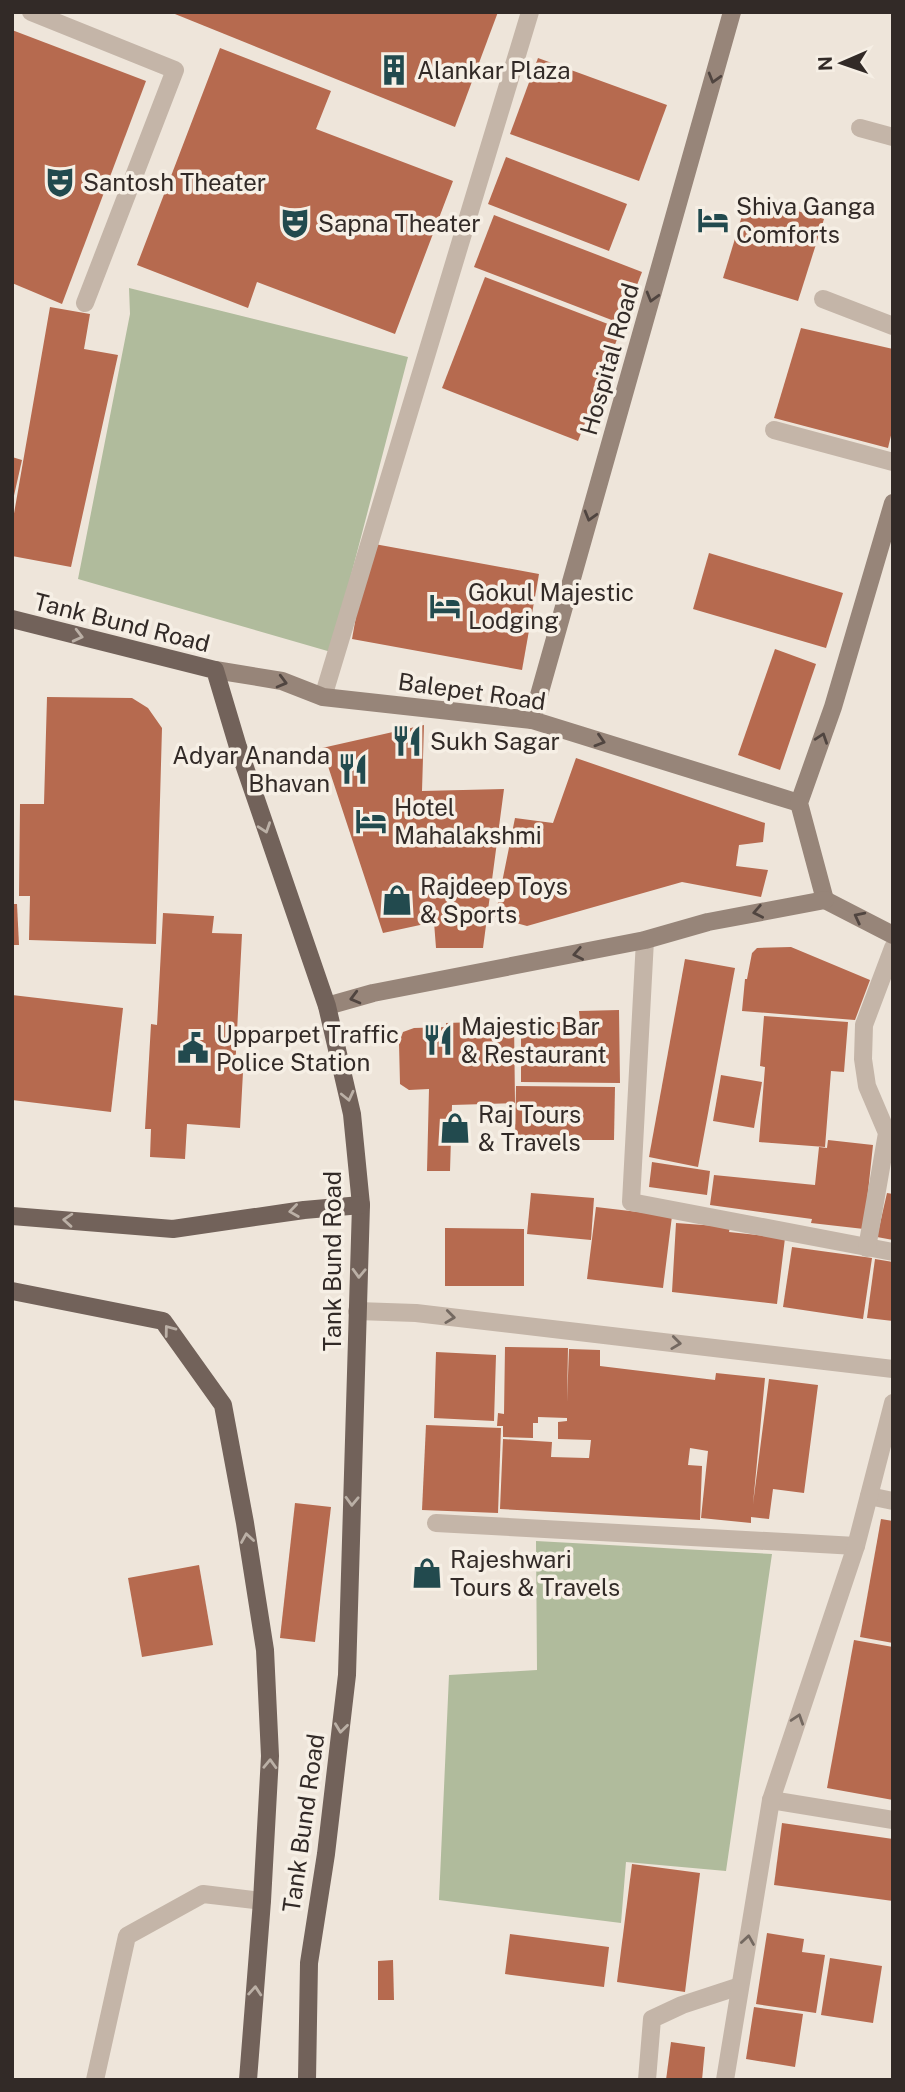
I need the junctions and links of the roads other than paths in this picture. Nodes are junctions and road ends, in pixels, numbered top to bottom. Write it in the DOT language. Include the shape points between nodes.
graph roads {
  1 [pos="32,12"];
  2 [pos="530,12"];
  3 [pos="733,12"];
  4 [pos="860,128"];
  5 [pos="893,137"];
  6 [pos="823,299"];
  7 [pos="85,303"];
  8 [pos="893,326"];
  9 [pos="774,430"];
  10 [pos="893,462"];
  11 [pos="893,503"];
  12 [pos="12,619"];
  13 [pos="215,670"];
  14 [pos="323,697"];
  15 [pos="532,720"];
  16 [pos="799,803"];
  17 [pos="825,900"];
  18 [pos="893,934"];
  19 [pos="645,940"];
  20 [pos="893,948"];
  21 [pos="327,1006"];
  22 [pos="362,1205"];
  23 [pos="12,1216"];
  24 [pos="867,1248"];
  25 [pos="893,1252"];
  26 [pos="12,1291"];
  27 [pos="357,1311"];
  28 [pos="893,1369"];
  29 [pos="893,1403"];
  30 [pos="869,1496"];
  31 [pos="893,1501"];
  32 [pos="436,1523"];
  33 [pos="856,1546"];
  34 [pos="771,1800"];
  35 [pos="893,1821"];
  36 [pos="262,1901"];
  37 [pos="740,1986"];
  38 [pos="95,2080"];
  39 [pos="248,2080"];
  40 [pos="307,2080"];
  41 [pos="647,2080"];
  42 [pos="725,2080"];
  1 -- 7 [label="street" via="175,70"];
  2 -- 14 [label="street"];
  3 -- 15 [label="street, Hospital Road, one-way"];
  4 -- 5 [label="street"];
  6 -- 8 [label="street"];
  9 -- 10 [label="street"];
  16 -- 11 [label="street, one-way" via="833,707"];
  12 -- 13 [label="main road, Tank Bund Road, one-way"];
  13 -- 14 [label="street, Balepet Road, one-way" via="282,681"];
  13 -- 21 [label="main road, Tank Bund Road, one-way"];
  14 -- 15 [label="street, Balepet Road"];
  15 -- 16 [label="street, Balepet Road, one-way"];
  16 -- 17 [label="street"];
  18 -- 17 [label="street, one-way"];
  17 -- 19 [label="street, one-way" via="708,922"];
  19 -- 21 [label="street, one-way"];
  19 -- 24 [label="street" via="631,1202"];
  20 -- 24 [label="street" via="864,1025 867,1086 887,1133"];
  21 -- 22 [label="main road, Tank Bund Road, one-way" via="352,1114"];
  22 -- 23 [label="main road, one-way" via="173,1229"];
  22 -- 27 [label="main road, Tank Bund Road, one-way"];
  24 -- 25 [label="street"];
  36 -- 26 [label="main road, Tank Bund Road, one-way" via="270,1756 265,1650 223,1405 163,1321"];
  27 -- 28 [label="street, one-way" via="416,1313"];
  27 -- 40 [label="main road, Tank Bund Road, one-way" via="347,1675 309,1963"];
  29 -- 30 [label="street"];
  30 -- 31 [label="street"];
  30 -- 33 [label="street"];
  32 -- 33 [label="street"];
  34 -- 33 [label="street, one-way"];
  34 -- 35 [label="street"];
  37 -- 34 [label="street, one-way"];
  36 -- 38 [label="street" via="204,1894 127,1936"];
  39 -- 36 [label="main road, Tank Bund Road, one-way"];
  37 -- 41 [label="street" via="652,2019"];
  37 -- 42 [label="street"];
}
